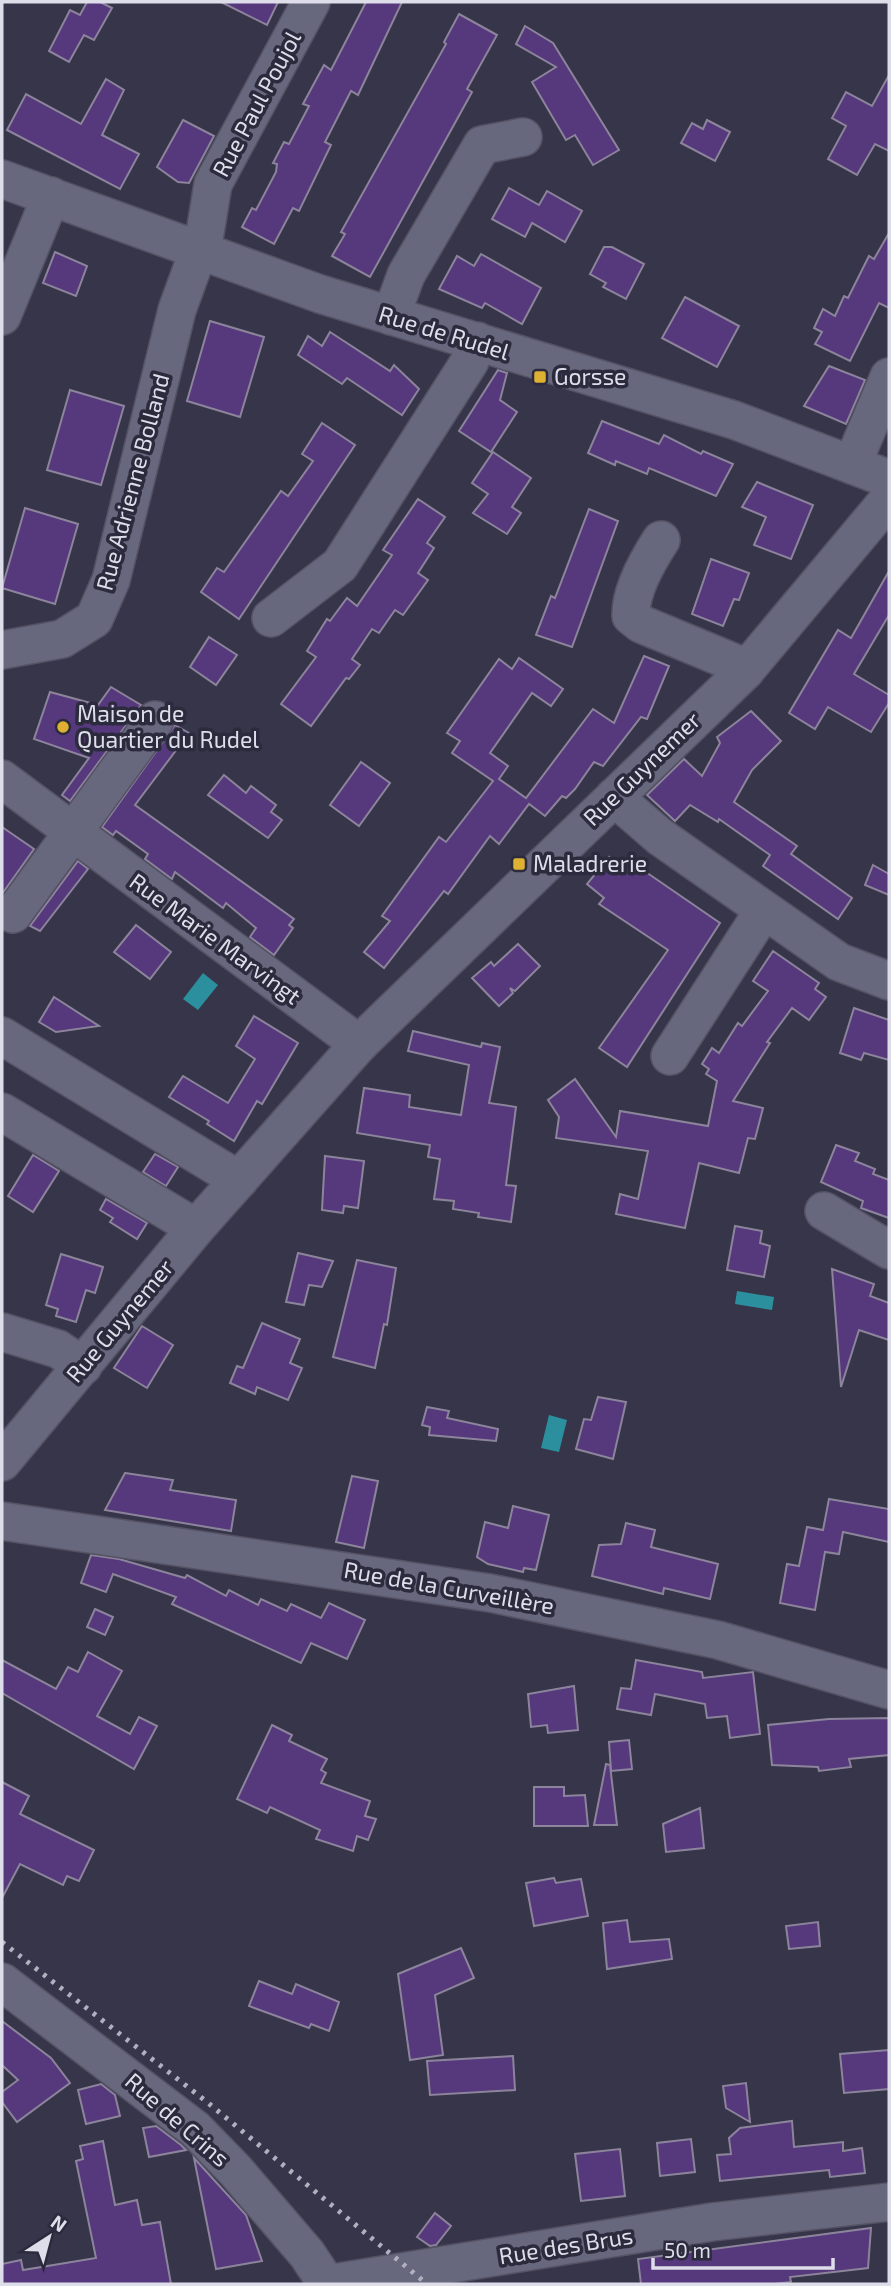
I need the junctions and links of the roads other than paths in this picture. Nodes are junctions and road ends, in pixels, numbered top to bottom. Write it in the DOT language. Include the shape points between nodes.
graph roads {
  1 [pos="311,2"];
  2 [pos="523,137"];
  3 [pos="2,179"];
  4 [pos="51,197"];
  5 [pos="199,250"];
  6 [pos="2,316"];
  7 [pos="391,316"];
  8 [pos="477,341"];
  9 [pos="889,377"];
  10 [pos="852,465"];
  11 [pos="889,479"];
  12 [pos="889,499"];
  13 [pos="661,540"];
  14 [pos="271,618"];
  15 [pos="2,650"];
  16 [pos="745,671"];
  17 [pos="155,720"];
  18 [pos="2,779"];
  19 [pos="614,797"];
  20 [pos="72,832"];
  21 [pos="764,909"];
  22 [pos="13,914"];
  23 [pos="889,981"];
  24 [pos="2,1036"];
  25 [pos="359,1044"];
  26 [pos="670,1056"];
  27 [pos="2,1112"];
  28 [pos="239,1180"];
  29 [pos="824,1211"];
  30 [pos="196,1228"];
  31 [pos="889,1250"];
  32 [pos="2,1332"];
  33 [pos="83,1366"];
  34 [pos="2,1462"];
  35 [pos="2,1521"];
  36 [pos="889,1690"];
  37 [pos="2,1982"];
  38 [pos="889,2202"];
  39 [pos="327,2284"];
  1 -- 5 [label="street, Rue Paul Poujol" via="214,184"];
  2 -- 7 [label="street" via="482,145 406,275"];
  3 -- 4 [label="street, Rue de Rudel"];
  4 -- 5 [label="street, Rue de Rudel"];
  4 -- 6 [label="street"];
  5 -- 7 [label="street, Rue de Rudel"];
  5 -- 15 [label="street, Rue Adrienne Bolland" via="178,303 111,580 94,619 62,639"];
  7 -- 8 [label="street, Rue de Rudel"];
  8 -- 10 [label="street, Rue de Rudel" via="734,421"];
  8 -- 14 [label="street" via="470,360 340,565"];
  9 -- 10 [label="street"];
  10 -- 11 [label="street, Rue de Rudel"];
  12 -- 16 [label="street, Rue Guynemer"];
  13 -- 16 [label="street" via="640,582 631,616"];
  16 -- 19 [label="street, Rue Guynemer"];
  17 -- 20 [label="street"];
  18 -- 20 [label="street, Rue Marie Marvingt"];
  19 -- 21 [label="street" via="659,836"];
  19 -- 25 [label="street, Rue Guynemer"];
  20 -- 22 [label="street"];
  20 -- 25 [label="street, Rue Marie Marvingt"];
  21 -- 23 [label="street" via="839,962"];
  21 -- 26 [label="street"];
  24 -- 28 [label="street"];
  25 -- 28 [label="street, Rue Guynemer"];
  27 -- 30 [label="street"];
  28 -- 30 [label="street, Rue Guynemer"];
  29 -- 31 [label="street"];
  30 -- 33 [label="street, Rue Guynemer"];
  32 -- 33 [label="street" via="58,1349"];
  33 -- 34 [label="street, Rue Guynemer"];
  35 -- 36 [label="street, Rue de la Curveillère" via="490,1592 718,1640"];
  37 -- 39 [label="street, Rue de Crins" via="195,2129 307,2254"];
  38 -- 39 [label="street, Rue des Brus" via="712,2222"];
}
